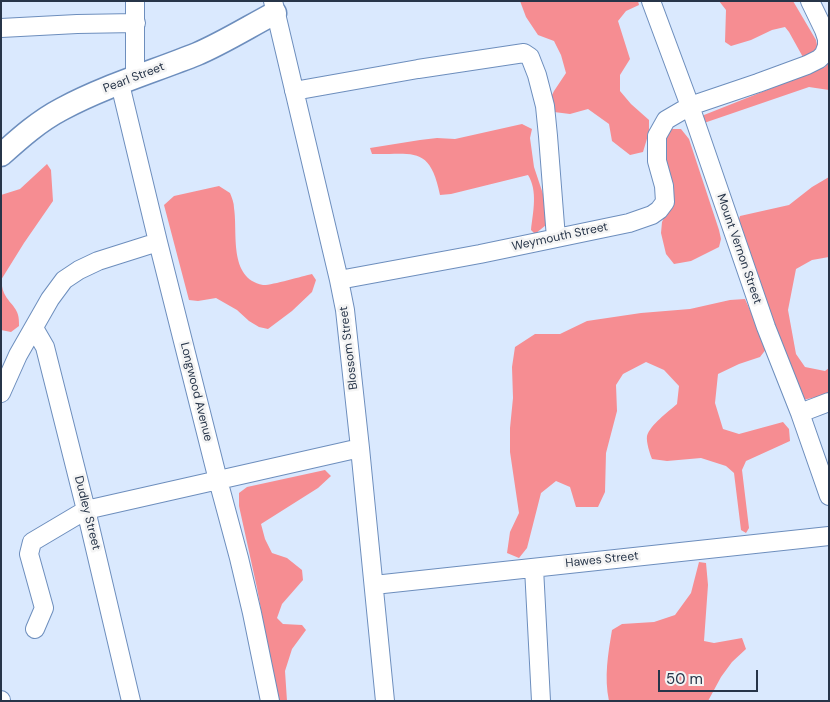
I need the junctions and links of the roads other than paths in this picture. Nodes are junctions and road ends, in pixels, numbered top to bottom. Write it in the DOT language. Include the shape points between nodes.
graph roads {
  1 [pos="136,1"];
  2 [pos="651,1"];
  3 [pos="810,1"];
  4 [pos="274,7"];
  5 [pos="136,23"];
  6 [pos="1,28"];
  7 [pos="128,80"];
  8 [pos="294,91"];
  9 [pos="690,106"];
  10 [pos="1,155"];
  11 [pos="556,238"];
  12 [pos="158,242"];
  13 [pos="339,280"];
  14 [pos="34,328"];
  15 [pos="1,393"];
  16 [pos="829,402"];
  17 [pos="800,413"];
  18 [pos="360,448"];
  19 [pos="218,480"];
  20 [pos="829,496"];
  21 [pos="86,510"];
  22 [pos="829,536"];
  23 [pos="534,568"];
  24 [pos="374,585"];
  25 [pos="35,628"];
  26 [pos="131,701"];
  27 [pos="270,701"];
  28 [pos="385,701"];
  29 [pos="541,701"];
  1 -- 5 [label="street, Longwood Avenue"];
  2 -- 9 [label="street, Mount Vernon Street"];
  3 -- 9 [label="street, Weymouth Street" via="827,39 826,49 819,59"];
  4 -- 7 [label="main road, Pearl Street" via="200,53"];
  4 -- 8 [label="street, Blossom Street"];
  5 -- 6 [label="street"];
  5 -- 7 [label="street, Longwood Avenue"];
  7 -- 10 [label="main road, Pearl Street" via="52,114"];
  7 -- 12 [label="street, Longwood Avenue"];
  8 -- 11 [label="street" via="524,53 530,57 545,106"];
  8 -- 13 [label="street, Blossom Street"];
  9 -- 11 [label="street, Weymouth Street" via="666,120 658,136 657,161 665,202 659,210 629,224"];
  9 -- 17 [label="street, Mount Vernon Street" via="766,327"];
  11 -- 13 [label="street, Weymouth Street"];
  12 -- 14 [label="street" via="98,261 64,280"];
  12 -- 19 [label="street, Longwood Avenue"];
  13 -- 18 [label="street, Blossom Street"];
  14 -- 15 [label="street"];
  14 -- 21 [label="street, Dudley Street" via="46,347"];
  16 -- 17 [label="street"];
  17 -- 20 [label="street, Mount Vernon Street"];
  18 -- 19 [label="street"];
  18 -- 24 [label="street, Blossom Street"];
  19 -- 21 [label="street"];
  19 -- 27 [label="street, Longwood Avenue" via="252,612"];
  21 -- 25 [label="street" via="32,542 29,554 44,608"];
  21 -- 26 [label="street, Dudley Street"];
  22 -- 23 [label="street, Hawes Street"];
  23 -- 24 [label="street, Hawes Street"];
  23 -- 29 [label="street"];
  24 -- 28 [label="street, Blossom Street"];
}
